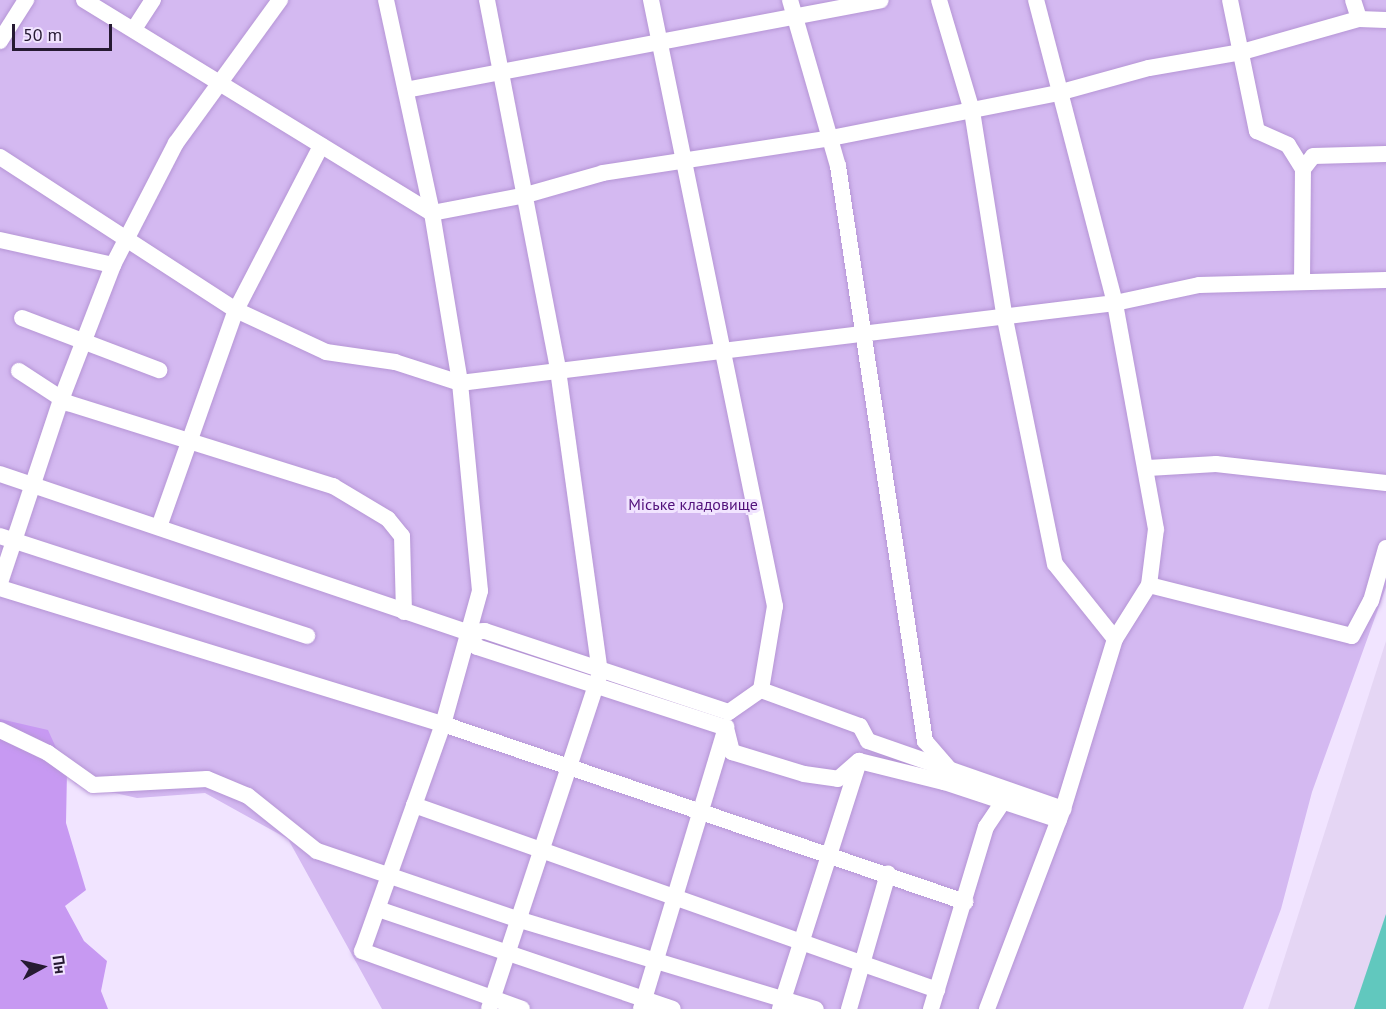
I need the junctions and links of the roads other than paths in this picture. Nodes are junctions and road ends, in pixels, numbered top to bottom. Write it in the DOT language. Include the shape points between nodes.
graph roads {
  1 [pos="26,0"];
  2 [pos="84,0"];
  3 [pos="153,0"];
  4 [pos="280,0"];
  5 [pos="386,0"];
  6 [pos="488,0"];
  7 [pos="651,0"];
  8 [pos="789,0"];
  9 [pos="881,0"];
  10 [pos="939,0"];
  11 [pos="1036,0"];
  12 [pos="1230,0"];
  13 [pos="1353,0"];
  14 [pos="1359,19"];
  15 [pos="794,20"];
  16 [pos="1386,20"];
  17 [pos="135,29"];
  18 [pos="659,39"];
  19 [pos="0,41"];
  20 [pos="1242,52"];
  21 [pos="503,72"];
  22 [pos="224,83"];
  23 [pos="406,90"];
  24 [pos="1058,93"];
  25 [pos="972,111"];
  26 [pos="831,138"];
  27 [pos="321,146"];
  28 [pos="1386,154"];
  29 [pos="0,157"];
  30 [pos="685,160"];
  31 [pos="1303,169"];
  32 [pos="526,195"];
  33 [pos="432,213"];
  34 [pos="128,237"];
  35 [pos="0,240"];
  36 [pos="113,265"];
  37 [pos="1386,280"];
  38 [pos="1302,282"];
  39 [pos="1115,303"];
  40 [pos="236,310"];
  41 [pos="1004,314"];
  42 [pos="22,318"];
  43 [pos="862,333"];
  44 [pos="86,342"];
  45 [pos="722,355"];
  46 [pos="159,370"];
  47 [pos="558,370"];
  48 [pos="19,371"];
  49 [pos="460,383"];
  50 [pos="61,400"];
  51 [pos="191,445"];
  52 [pos="1148,468"];
  53 [pos="0,474"];
  54 [pos="1386,483"];
  55 [pos="32,484"];
  56 [pos="159,527"];
  57 [pos="7,538"];
  58 [pos="1386,548"];
  59 [pos="0,582"];
  60 [pos="1149,585"];
  61 [pos="0,588"];
  62 [pos="404,612"];
  63 [pos="467,632"];
  64 [pos="307,636"];
  65 [pos="1115,639"];
  66 [pos="597,680"];
  67 [pos="761,690"];
  68 [pos="727,720"];
  69 [pos="443,724"];
  70 [pos="0,730"];
  71 [pos="868,741"];
  72 [pos="859,761"];
  73 [pos="568,769"];
  74 [pos="947,776"];
  75 [pos="1003,802"];
  76 [pos="414,805"];
  77 [pos="699,812"];
  78 [pos="1061,815"];
  79 [pos="540,852"];
  80 [pos="827,854"];
  81 [pos="888,874"];
  82 [pos="390,875"];
  83 [pos="671,897"];
  84 [pos="965,902"];
  85 [pos="378,909"];
  86 [pos="517,919"];
  87 [pos="801,940"];
  88 [pos="508,952"];
  89 [pos="656,958"];
  90 [pos="862,963"];
  91 [pos="937,990"];
  92 [pos="491,1004"];
  93 [pos="641,1004"];
  94 [pos="780,1005"];
  95 [pos="522,1009"];
  96 [pos="673,1009"];
  97 [pos="816,1009"];
  98 [pos="849,1009"];
  99 [pos="931,1009"];
  100 [pos="987,1009"];
  1 -- 19 [label="street"];
  2 -- 17 [label="street"];
  3 -- 17 [label="street"];
  4 -- 22 [label="street"];
  5 -- 23 [label="street"];
  6 -- 21 [label="street"];
  7 -- 18 [label="street"];
  8 -- 15 [label="street"];
  9 -- 15 [label="street"];
  10 -- 25 [label="street"];
  11 -- 24 [label="street"];
  12 -- 20 [label="street"];
  13 -- 14 [label="street"];
  14 -- 16 [label="street"];
  14 -- 20 [label="street"];
  15 -- 18 [label="street"];
  15 -- 26 [label="street"];
  17 -- 22 [label="street"];
  18 -- 21 [label="street"];
  18 -- 30 [label="street"];
  20 -- 24 [label="street" via="1149,68"];
  20 -- 31 [label="street" via="1257,131 1288,146"];
  21 -- 23 [label="street"];
  21 -- 32 [label="street"];
  22 -- 27 [label="street"];
  22 -- 34 [label="street" via="176,143"];
  23 -- 33 [label="street"];
  24 -- 25 [label="street"];
  24 -- 39 [label="street"];
  25 -- 26 [label="street"];
  25 -- 41 [label="street"];
  26 -- 30 [label="street"];
  26 -- 43 [label="street"];
  27 -- 33 [label="street"];
  27 -- 40 [label="street"];
  28 -- 31 [label="street" via="1312,156"];
  29 -- 34 [label="street"];
  30 -- 32 [label="street" via="603,173"];
  30 -- 45 [label="street"];
  31 -- 38 [label="street"];
  32 -- 33 [label="street"];
  32 -- 47 [label="street"];
  33 -- 49 [label="street"];
  34 -- 36 [label="street"];
  34 -- 40 [label="street"];
  35 -- 36 [label="street"];
  36 -- 44 [label="street"];
  37 -- 38 [label="street"];
  38 -- 39 [label="street" via="1199,285"];
  39 -- 41 [label="street"];
  39 -- 52 [label="street"];
  40 -- 49 [label="street" via="326,352 395,362"];
  40 -- 51 [label="street" via="213,365"];
  41 -- 43 [label="street"];
  41 -- 65 [label="street" via="1055,564"];
  42 -- 44 [label="street"];
  43 -- 45 [label="street"];
  43 -- 74 [label="street" via="925,741"];
  44 -- 46 [label="street"];
  44 -- 50 [label="street"];
  45 -- 47 [label="street"];
  45 -- 67 [label="street" via="775,606"];
  47 -- 49 [label="street"];
  47 -- 66 [label="street"];
  48 -- 50 [label="street"];
  49 -- 63 [label="street" via="480,591"];
  50 -- 51 [label="street"];
  50 -- 55 [label="street"];
  51 -- 56 [label="street"];
  51 -- 62 [label="street" via="333,486 388,519 402,536"];
  52 -- 54 [label="street" via="1216,464"];
  52 -- 60 [label="street" via="1156,529"];
  53 -- 55 [label="street"];
  55 -- 56 [label="street"];
  55 -- 57 [label="street"];
  56 -- 62 [label="street"];
  57 -- 59 [label="street"];
  57 -- 64 [label="street"];
  58 -- 60 [label="street" via="1371,601 1352,636"];
  60 -- 65 [label="street"];
  61 -- 69 [label="street"];
  62 -- 63 [label="street"];
  63 -- 66 [label="street" via="477,646"];
  63 -- 69 [label="street"];
  65 -- 78 [label="street"];
  66 -- 68 [label="street"];
  66 -- 73 [label="street"];
  67 -- 68 [label="street"];
  67 -- 71 [label="street" via="860,726"];
  68 -- 72 [label="street" via="732,752 804,774 838,779"];
  68 -- 77 [label="street"];
  69 -- 73 [label="street"];
  69 -- 76 [label="street"];
  70 -- 82 [label="street" via="48,753 93,784 207,779 248,796 317,851"];
  71 -- 72 [label="street"];
  71 -- 74 [label="street"];
  72 -- 74 [label="street"];
  72 -- 80 [label="street"];
  73 -- 77 [label="street"];
  73 -- 79 [label="street"];
  74 -- 75 [label="street"];
  74 -- 78 [label="street"];
  75 -- 78 [label="street"];
  75 -- 84 [label="street" via="986,827"];
  76 -- 79 [label="street"];
  76 -- 82 [label="street"];
  77 -- 80 [label="street"];
  77 -- 83 [label="street"];
  78 -- 100 [label="street"];
  79 -- 83 [label="street"];
  79 -- 86 [label="street"];
  80 -- 81 [label="street"];
  80 -- 87 [label="street"];
  81 -- 84 [label="street"];
  81 -- 90 [label="street"];
  82 -- 85 [label="street"];
  82 -- 86 [label="street"];
  83 -- 87 [label="street"];
  83 -- 89 [label="street"];
  84 -- 91 [label="street"];
  85 -- 88 [label="street"];
  85 -- 92 [label="street" via="362,951"];
  86 -- 88 [label="street"];
  86 -- 89 [label="street"];
  87 -- 90 [label="street"];
  87 -- 94 [label="street"];
  88 -- 92 [label="street"];
  88 -- 93 [label="street"];
  89 -- 93 [label="street"];
  89 -- 94 [label="street"];
  90 -- 91 [label="street"];
  90 -- 98 [label="street"];
  91 -- 99 [label="street"];
  92 -- 95 [label="street"];
  93 -- 96 [label="street"];
  94 -- 97 [label="street"];
}
